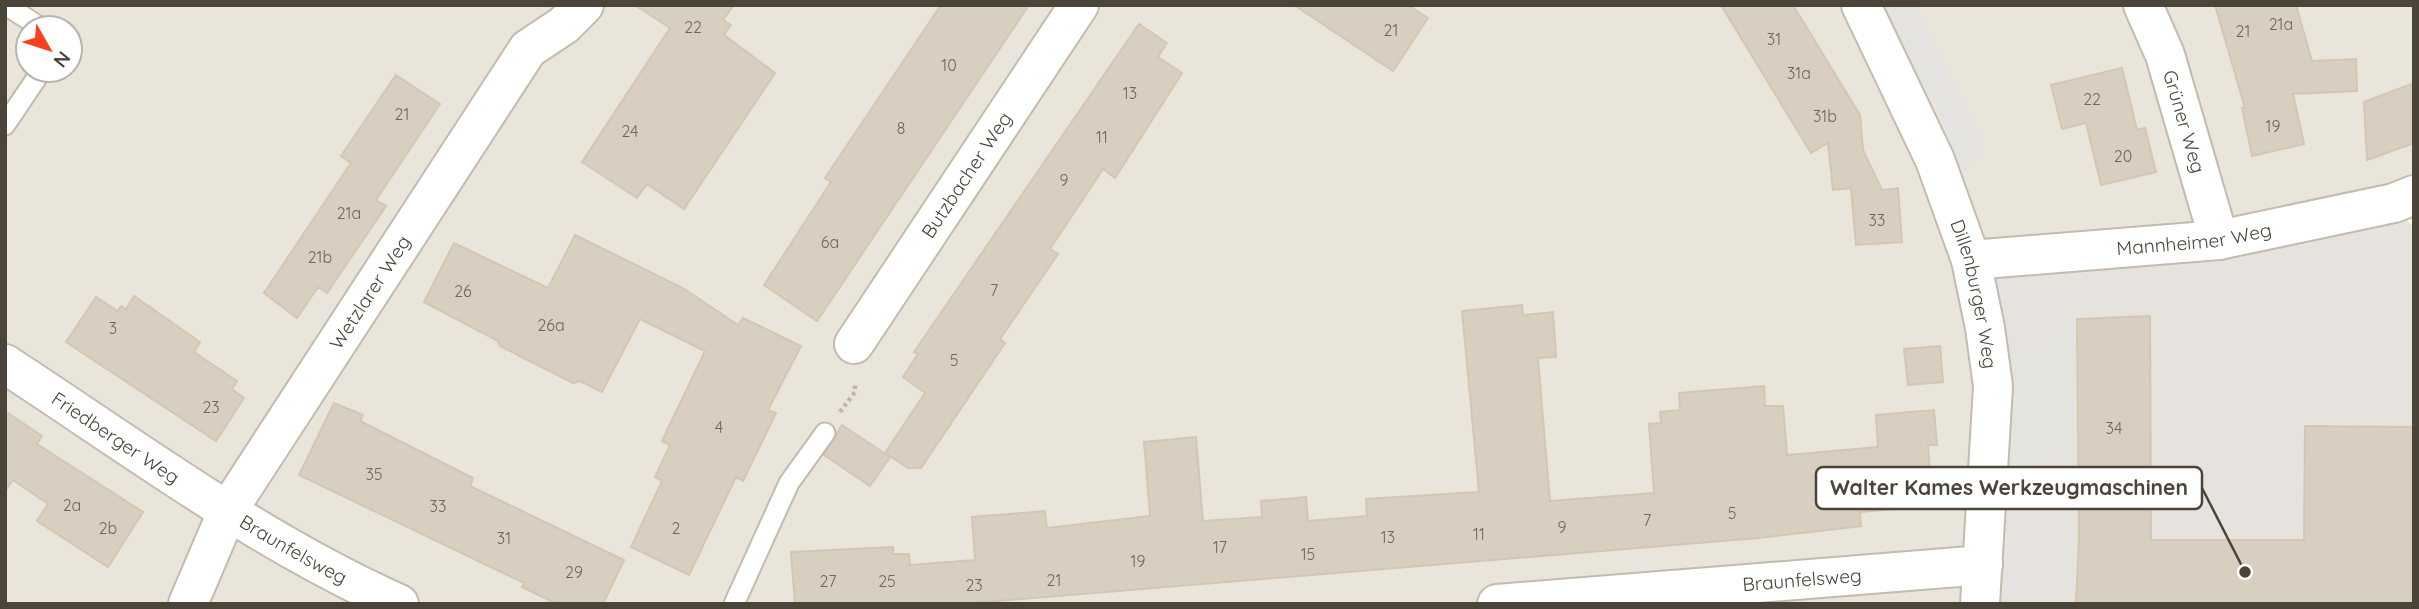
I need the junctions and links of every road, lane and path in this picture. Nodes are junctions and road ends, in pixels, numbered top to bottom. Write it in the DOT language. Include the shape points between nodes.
graph roads {
  1 [pos="584,5"];
  2 [pos="1079,5"];
  3 [pos="1861,5"];
  4 [pos="2143,5"];
  5 [pos="33,84"];
  6 [pos="5,125"];
  7 [pos="2407,207"];
  8 [pos="2219,240"];
  9 [pos="1971,260"];
  10 [pos="854,344"];
  11 [pos="5,364"];
  12 [pos="825,433"];
  13 [pos="228,510"];
  14 [pos="1983,565"];
  15 [pos="188,604"];
  16 [pos="399,604"];
  17 [pos="734,604"];
  18 [pos="1497,604"];
  19 [pos="1980,604"];
  1 -- 13 [label="street, Wetzlarer Weg" via="528,49"];
  2 -- 10 [label="street, Butzbacher Weg"];
  3 -- 9 [label="street, Dillenburger Weg" via="1935,160"];
  4 -- 8 [label="street, Grüner Weg" via="2165,55"];
  5 -- 6 [label="lane"];
  7 -- 8 [label="street, Mannheimer Weg"];
  8 -- 9 [label="street, Mannheimer Weg"];
  9 -- 14 [label="street, Dillenburger Weg" via="1993,386"];
  11 -- 13 [label="street, Friedberger Weg"];
  12 -- 17 [label="lane" via="789,483"];
  13 -- 15 [label="street, Wetzlarer Weg"];
  13 -- 16 [label="street, Braunfelsweg" via="334,575"];
  14 -- 18 [label="street, Braunfelsweg"];
  14 -- 19 [label="street, Dillenburger Weg"];
}
